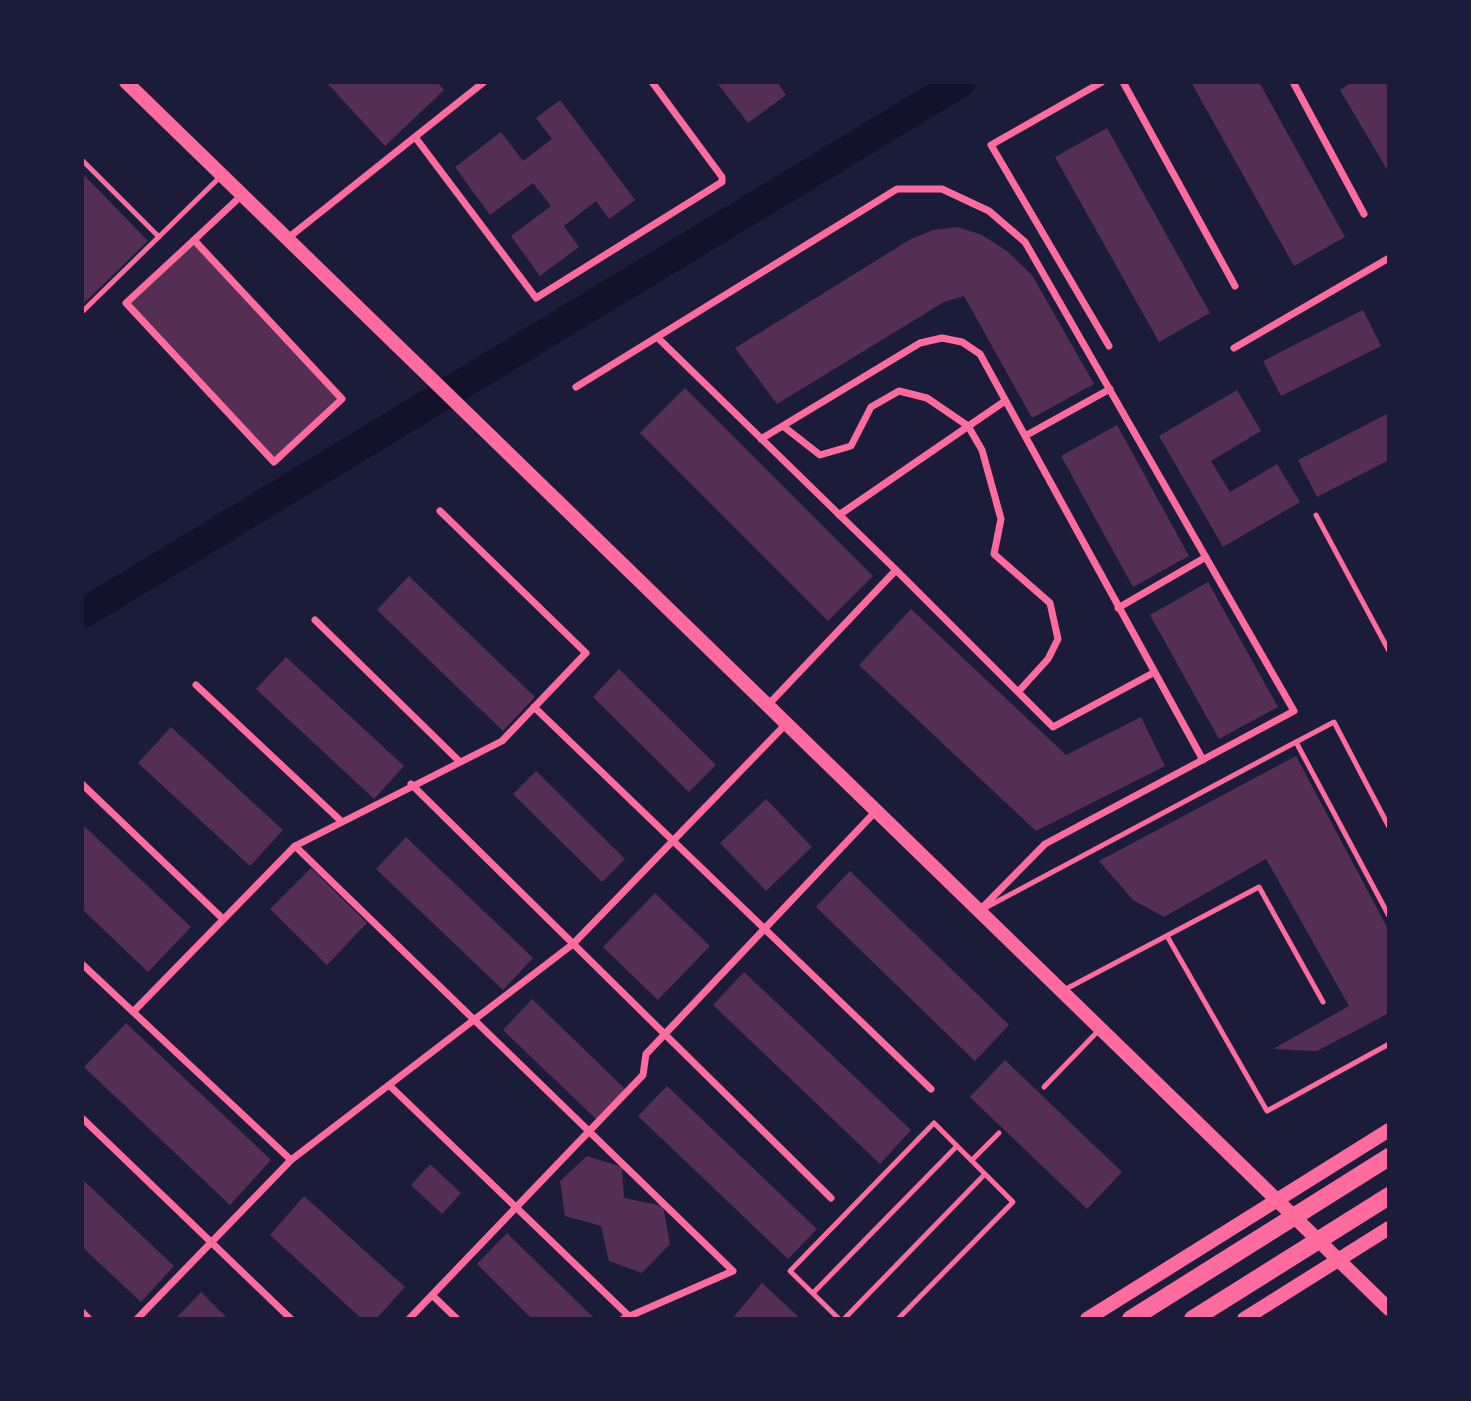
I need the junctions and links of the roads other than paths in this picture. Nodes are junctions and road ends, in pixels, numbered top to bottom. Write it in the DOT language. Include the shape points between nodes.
graph roads {
  1 [pos="126,82"];
  2 [pos="484,82"];
  3 [pos="652,82"];
  4 [pos="1102,82"];
  5 [pos="1123,82"];
  6 [pos="1293,82"];
  7 [pos="415,137"];
  8 [pos="82,160"];
  9 [pos="222,175"];
  10 [pos="243,194"];
  11 [pos="1364,214"];
  12 [pos="159,237"];
  13 [pos="288,238"];
  14 [pos="194,240"];
  15 [pos="1389,258"];
  16 [pos="1235,286"];
  17 [pos="82,312"];
  18 [pos="656,337"];
  19 [pos="1109,346"];
  20 [pos="1234,348"];
  21 [pos="576,387"];
  22 [pos="1110,389"];
  23 [pos="1005,401"];
  24 [pos="783,426"];
  25 [pos="968,426"];
  26 [pos="1025,436"];
  27 [pos="761,439"];
  28 [pos="440,511"];
  29 [pos="839,515"];
  30 [pos="1316,515"];
  31 [pos="1206,557"];
  32 [pos="896,570"];
  33 [pos="1118,608"];
  34 [pos="315,620"];
  35 [pos="1389,651"];
  36 [pos="1153,673"];
  37 [pos="196,685"];
  38 [pos="1018,692"];
  39 [pos="768,705"];
  40 [pos="534,707"];
  41 [pos="786,723"];
  42 [pos="1296,742"];
  43 [pos="1203,760"];
  44 [pos="459,761"];
  45 [pos="82,784"];
  46 [pos="411,784"];
  47 [pos="876,810"];
  48 [pos="341,821"];
  49 [pos="1389,827"];
  50 [pos="673,840"];
  51 [pos="295,846"];
  52 [pos="979,911"];
  53 [pos="1389,916"];
  54 [pos="223,919"];
  55 [pos="764,929"];
  56 [pos="1167,936"];
  57 [pos="573,944"];
  58 [pos="82,964"];
  59 [pos="1062,991"];
  60 [pos="1323,1002"];
  61 [pos="133,1012"];
  62 [pos="474,1020"];
  63 [pos="1100,1029"];
  64 [pos="664,1034"];
  65 [pos="1389,1044"];
  66 [pos="389,1085"];
  67 [pos="1044,1087"];
  68 [pos="931,1089"];
  69 [pos="82,1118"];
  70 [pos="1389,1130"];
  71 [pos="589,1132"];
  72 [pos="999,1133"];
  73 [pos="957,1146"];
  74 [pos="1389,1157"];
  75 [pos="291,1160"];
  76 [pos="972,1160"];
  77 [pos="985,1174"];
  78 [pos="1389,1196"];
  79 [pos="831,1198"];
  80 [pos="1277,1201"];
  81 [pos="516,1207"];
  82 [pos="1389,1228"];
  83 [pos="212,1242"];
  84 [pos="1338,1259"];
  85 [pos="813,1293"];
  86 [pos="432,1295"];
  87 [pos="1389,1309"];
  88 [pos="82,1312"];
  89 [pos="627,1317"];
  90 [pos="89,1319"];
  91 [pos="137,1319"];
  92 [pos="291,1319"];
  93 [pos="409,1319"];
  94 [pos="457,1319"];
  95 [pos="841,1319"];
  96 [pos="898,1319"];
  97 [pos="1087,1319"];
  98 [pos="1131,1319"];
  99 [pos="1193,1319"];
  100 [pos="1244,1319"];
  1 -- 9 [label="main road"];
  2 -- 7 [label="street"];
  3 -- 7 [label="street" via="722,182 536,298"];
  4 -- 19 [label="street" via="991,145"];
  5 -- 16 [label="street"];
  6 -- 11 [label="street"];
  7 -- 13 [label="street"];
  8 -- 12 [label="lane"];
  9 -- 10 [label="main road"];
  9 -- 12 [label="lane"];
  10 -- 13 [label="main road"];
  10 -- 14 [label="street"];
  12 -- 17 [label="lane"];
  13 -- 39 [label="main road"];
  14 -- 14 [label="street" via="126,303 274,462 342,398"];
  15 -- 20 [label="street"];
  18 -- 21 [label="street"];
  18 -- 22 [label="street" via="897,189 942,189 989,211 1025,242"];
  18 -- 27 [label="street"];
  22 -- 26 [label="street"];
  22 -- 31 [label="street"];
  23 -- 24 [label="street" via="980,354 962,342 942,338 920,343"];
  23 -- 25 [label="street"];
  23 -- 26 [label="street"];
  24 -- 25 [label="street" via="820,456 851,446 871,407 899,391 927,398"];
  24 -- 27 [label="street"];
  25 -- 29 [label="street"];
  25 -- 38 [label="street" via="982,450 1002,519 994,554 1050,603 1058,639 1048,659"];
  26 -- 33 [label="street"];
  27 -- 29 [label="street"];
  28 -- 40 [label="street" via="586,653"];
  29 -- 32 [label="street"];
  30 -- 35 [label="lane"];
  31 -- 33 [label="street"];
  31 -- 43 [label="street" via="1294,711"];
  32 -- 38 [label="street"];
  32 -- 39 [label="street"];
  33 -- 36 [label="street"];
  34 -- 44 [label="street"];
  36 -- 38 [label="street" via="1053,727"];
  36 -- 43 [label="street"];
  37 -- 48 [label="street"];
  39 -- 41 [label="main road"];
  40 -- 44 [label="street" via="502,741"];
  40 -- 50 [label="street"];
  41 -- 47 [label="main road"];
  41 -- 50 [label="street"];
  42 -- 49 [label="lane" via="1334,722"];
  42 -- 52 [label="lane"];
  42 -- 53 [label="lane"];
  43 -- 52 [label="street" via="1045,845"];
  44 -- 46 [label="street"];
  45 -- 54 [label="street"];
  46 -- 48 [label="street"];
  46 -- 57 [label="street"];
  47 -- 52 [label="main road"];
  47 -- 55 [label="street"];
  48 -- 51 [label="street"];
  50 -- 55 [label="street"];
  50 -- 57 [label="street"];
  51 -- 54 [label="street"];
  51 -- 62 [label="street"];
  52 -- 59 [label="main road"];
  54 -- 61 [label="street"];
  55 -- 64 [label="street"];
  55 -- 68 [label="street"];
  56 -- 59 [label="lane"];
  56 -- 60 [label="lane" via="1259,887"];
  56 -- 65 [label="lane" via="1267,1111"];
  57 -- 62 [label="street"];
  57 -- 64 [label="street"];
  58 -- 61 [label="street"];
  59 -- 63 [label="main road"];
  61 -- 75 [label="street"];
  62 -- 66 [label="street"];
  62 -- 71 [label="street"];
  63 -- 67 [label="lane"];
  63 -- 80 [label="main road"];
  64 -- 71 [label="street" via="646,1054 643,1075"];
  64 -- 79 [label="street"];
  66 -- 75 [label="street"];
  66 -- 81 [label="street"];
  69 -- 83 [label="street"];
  70 -- 80 [label="main road"];
  71 -- 81 [label="street"];
  71 -- 89 [label="street" via="733,1271"];
  72 -- 76 [label="lane"];
  73 -- 76 [label="lane"];
  73 -- 85 [label="lane"];
  73 -- 85 [label="lane" via="934,1124 924,1133 790,1271"];
  74 -- 98 [label="main road"];
  75 -- 83 [label="street"];
  76 -- 77 [label="lane"];
  77 -- 95 [label="lane"];
  77 -- 96 [label="lane" via="1013,1202"];
  78 -- 99 [label="main road"];
  80 -- 84 [label="main road"];
  80 -- 97 [label="main road"];
  81 -- 86 [label="street"];
  81 -- 89 [label="street"];
  82 -- 84 [label="main road"];
  83 -- 91 [label="street"];
  83 -- 92 [label="street"];
  84 -- 87 [label="main road"];
  84 -- 100 [label="main road"];
  85 -- 95 [label="lane"];
  86 -- 93 [label="street"];
  86 -- 94 [label="street"];
  88 -- 90 [label="street"];
}
